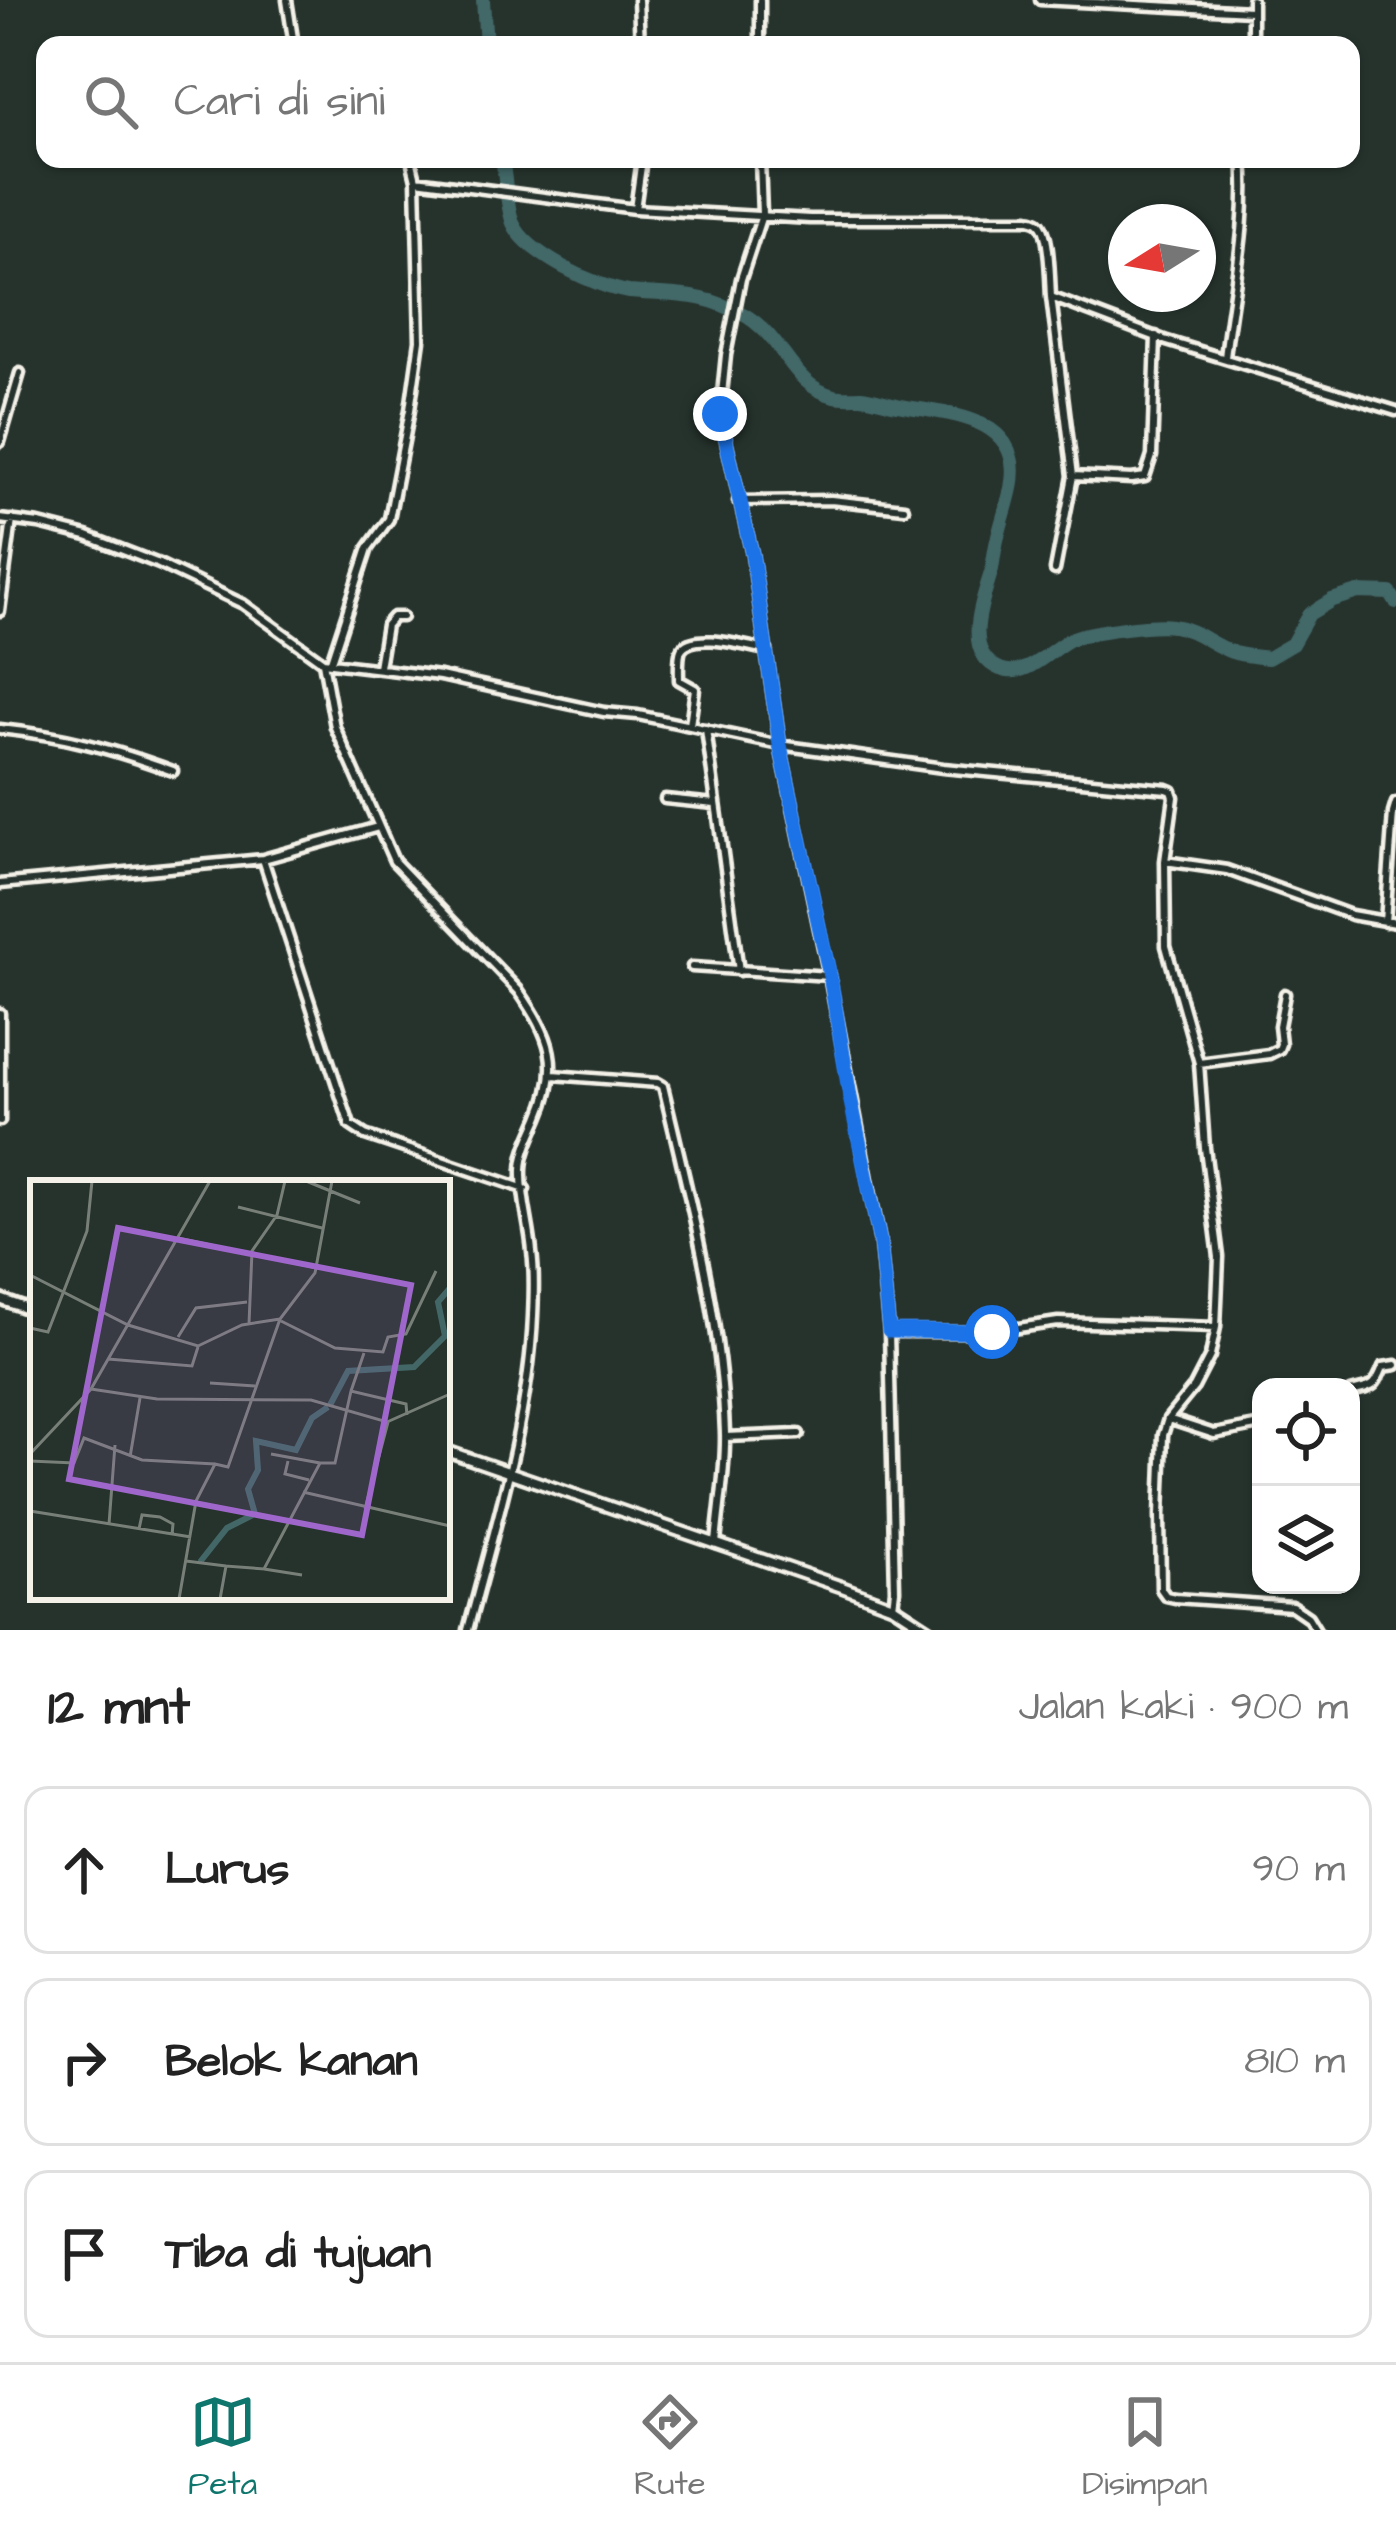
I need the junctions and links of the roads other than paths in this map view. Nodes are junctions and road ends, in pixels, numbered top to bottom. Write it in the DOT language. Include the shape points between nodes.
graph roads {
  1 [pos="287,0"];
  2 [pos="638,0"];
  3 [pos="760,0"];
  4 [pos="1040,0"];
  5 [pos="1252,0"];
  6 [pos="1251,11"];
  7 [pos="293,36"];
  8 [pos="640,36"];
  9 [pos="760,36"];
  10 [pos="1252,36"];
  11 [pos="413,168"];
  12 [pos="641,168"];
  13 [pos="760,168"];
  14 [pos="1244,168"];
  15 [pos="416,180"];
  16 [pos="635,209"];
  17 [pos="762,215"];
  18 [pos="1051,297"];
  19 [pos="1156,336"];
  20 [pos="1225,359"];
  21 [pos="20,373"];
  22 [pos="1396,411"];
  23 [pos="0,442"];
  24 [pos="1073,476"];
  25 [pos="738,501"];
  26 [pos="904,508"];
  27 [pos="0,519"];
  28 [pos="12,520"];
  29 [pos="1054,570"];
  30 [pos="0,611"];
  31 [pos="402,617"];
  32 [pos="767,650"];
  33 [pos="327,662"];
  34 [pos="379,667"];
  35 [pos="690,726"];
  36 [pos="0,729"];
  37 [pos="706,729"];
  38 [pos="780,745"];
  39 [pos="173,771"];
  40 [pos="665,799"];
  41 [pos="1396,803"];
  42 [pos="715,804"];
  43 [pos="377,827"];
  44 [pos="267,857"];
  45 [pos="1165,861"];
  46 [pos="0,884"];
  47 [pos="1384,922"];
  48 [pos="1396,923"];
  49 [pos="692,968"];
  50 [pos="739,971"];
  51 [pos="830,976"];
  52 [pos="1285,994"];
  53 [pos="0,1013"];
  54 [pos="1198,1063"];
  55 [pos="553,1075"];
  56 [pos="0,1120"];
  57 [pos="525,1190"];
  58 [pos="0,1299"];
  59 [pos="30,1310"];
  60 [pos="1216,1327"];
  61 [pos="889,1331"];
  62 [pos="1396,1365"];
  63 [pos="1360,1390"];
  64 [pos="1168,1418"];
  65 [pos="1252,1427"];
  66 [pos="800,1435"];
  67 [pos="725,1437"];
  68 [pos="450,1452"];
  69 [pos="509,1472"];
  70 [pos="716,1544"];
  71 [pos="892,1606"];
  72 [pos="468,1630"];
  73 [pos="930,1630"];
  74 [pos="1316,1630"];
  1 -- 7 [label="street"];
  2 -- 8 [label="street"];
  3 -- 9 [label="street"];
  4 -- 6 [label="street"];
  5 -- 6 [label="street"];
  6 -- 10 [label="street"];
  11 -- 15 [label="street"];
  12 -- 16 [label="street"];
  13 -- 17 [label="street"];
  14 -- 20 [label="street"];
  15 -- 16 [label="street"];
  15 -- 33 [label="street" via="420,340 410,410 389,519 368,548"];
  16 -- 17 [label="street"];
  17 -- 18 [label="street" via="1037,221 1046,234"];
  17 -- 25 [label="street" via="741,279 720,414"];
  18 -- 19 [label="street"];
  18 -- 24 [label="street"];
  19 -- 20 [label="street"];
  19 -- 24 [label="street" via="1145,477"];
  20 -- 22 [label="street"];
  21 -- 23 [label="street"];
  24 -- 29 [label="street"];
  25 -- 26 [label="street"];
  25 -- 32 [label="street"];
  27 -- 28 [label="street"];
  28 -- 30 [label="street"];
  28 -- 33 [label="street" via="87,536 160,564 242,604"];
  31 -- 34 [label="street" via="386,625"];
  32 -- 35 [label="street" via="700,639 685,646 679,680 695,688"];
  32 -- 38 [label="street"];
  33 -- 34 [label="street"];
  33 -- 43 [label="street" via="335,727"];
  34 -- 35 [label="street"];
  35 -- 37 [label="street"];
  36 -- 39 [label="street" via="88,742"];
  37 -- 38 [label="street"];
  37 -- 42 [label="street"];
  38 -- 45 [label="street" via="1167,789 1174,796"];
  38 -- 51 [label="street"];
  40 -- 42 [label="street"];
  41 -- 47 [label="street"];
  42 -- 50 [label="street"];
  43 -- 44 [label="street"];
  43 -- 55 [label="street" via="394,861 526,1001"];
  44 -- 46 [label="street"];
  44 -- 57 [label="street" via="350,1125"];
  45 -- 47 [label="street" via="1227,870"];
  45 -- 54 [label="street" via="1166,946"];
  47 -- 48 [label="street"];
  49 -- 50 [label="street"];
  50 -- 51 [label="street"];
  51 -- 61 [label="street"];
  52 -- 54 [label="street" via="1280,1049"];
  53 -- 56 [label="street"];
  54 -- 60 [label="street" via="1219,1257"];
  55 -- 57 [label="street" via="526,1149"];
  55 -- 67 [label="street" via="663,1086 711,1294"];
  57 -- 69 [label="street" via="533,1321"];
  58 -- 59 [label="street"];
  60 -- 61 [label="street" via="1058,1322 992,1332"];
  60 -- 64 [label="street" via="1203,1371"];
  61 -- 71 [label="street"];
  62 -- 63 [label="street"];
  64 -- 65 [label="street" via="1214,1434"];
  64 -- 74 [label="street" via="1160,1473 1162,1592 1292,1606"];
  66 -- 67 [label="street"];
  67 -- 70 [label="street"];
  68 -- 69 [label="street"];
  69 -- 70 [label="street"];
  69 -- 72 [label="street"];
  70 -- 71 [label="street"];
  71 -- 73 [label="street"];
}
